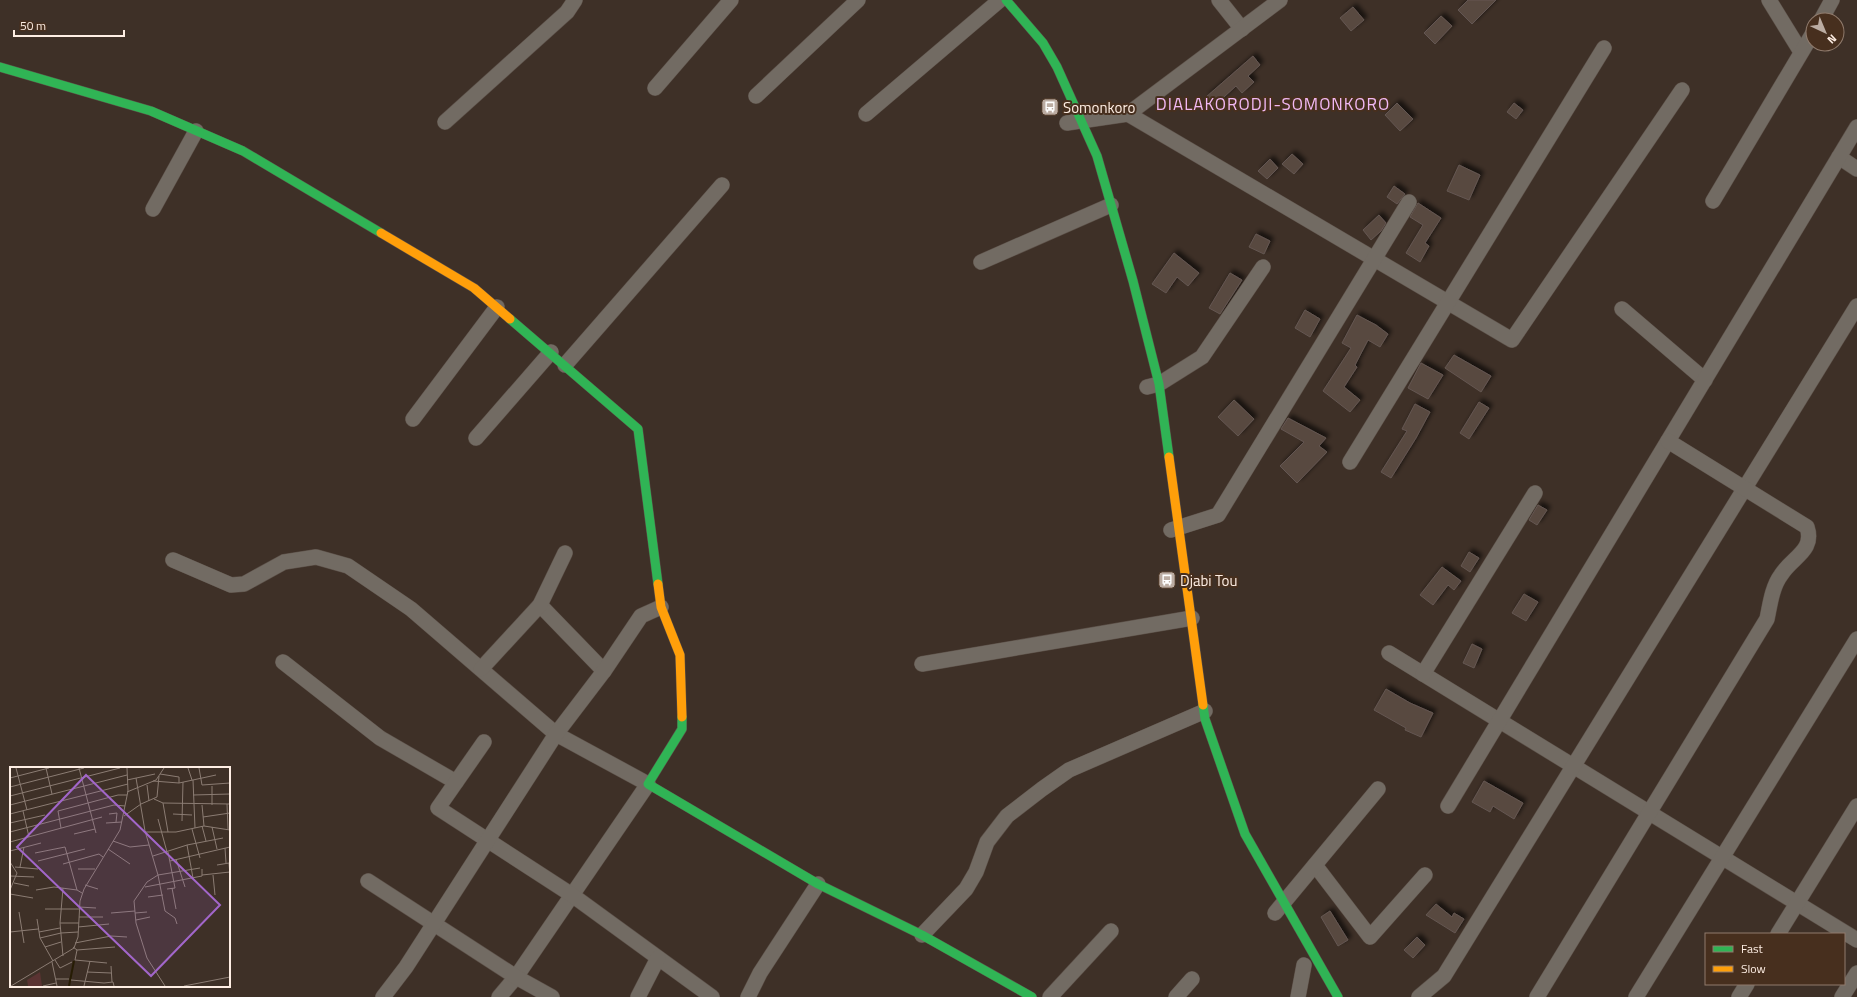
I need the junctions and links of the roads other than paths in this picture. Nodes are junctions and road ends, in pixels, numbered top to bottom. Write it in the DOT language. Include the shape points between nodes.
graph roads {
  1 [pos="575,0"];
  2 [pos="731,0"];
  3 [pos="858,0"];
  4 [pos="1219,0"];
  5 [pos="1280,0"];
  6 [pos="1769,0"];
  7 [pos="1832,0"];
  8 [pos="998,3"];
  9 [pos="1825,12"];
  10 [pos="1242,28"];
  11 [pos="1805,46"];
  12 [pos="1604,48"];
  13 [pos="1801,52"];
  14 [pos="0,67"];
  15 [pos="655,88"];
  16 [pos="1682,90"];
  17 [pos="756,96"];
  18 [pos="866,114"];
  19 [pos="1128,114"];
  20 [pos="445,122"];
  21 [pos="1071,122"];
  22 [pos="1857,127"];
  23 [pos="196,131"];
  24 [pos="1839,157"];
  25 [pos="1857,170"];
  26 [pos="722,185"];
  27 [pos="1713,201"];
  28 [pos="1409,202"];
  29 [pos="152,209"];
  30 [pos="1102,209"];
  31 [pos="1374,259"];
  32 [pos="981,262"];
  33 [pos="1263,267"];
  34 [pos="1448,302"];
  35 [pos="1857,306"];
  36 [pos="497,307"];
  37 [pos="1622,310"];
  38 [pos="551,352"];
  39 [pos="565,365"];
  40 [pos="1705,380"];
  41 [pos="1150,386"];
  42 [pos="413,419"];
  43 [pos="476,438"];
  44 [pos="1668,441"];
  45 [pos="1350,462"];
  46 [pos="1745,488"];
  47 [pos="1535,492"];
  48 [pos="1171,530"];
  49 [pos="565,553"];
  50 [pos="173,560"];
  51 [pos="540,605"];
  52 [pos="661,607"];
  53 [pos="1183,620"];
  54 [pos="1857,639"];
  55 [pos="1389,653"];
  56 [pos="283,662"];
  57 [pos="922,664"];
  58 [pos="480,669"];
  59 [pos="604,671"];
  60 [pos="1423,674"];
  61 [pos="1196,717"];
  62 [pos="1500,721"];
  63 [pos="556,734"];
  64 [pos="484,742"];
  65 [pos="1573,766"];
  66 [pos="456,782"];
  67 [pos="648,784"];
  68 [pos="1378,789"];
  69 [pos="1448,806"];
  70 [pos="1857,806"];
  71 [pos="1649,812"];
  72 [pos="488,840"];
  73 [pos="1722,857"];
  74 [pos="1315,865"];
  75 [pos="1425,875"];
  76 [pos="368,881"];
  77 [pos="818,884"];
  78 [pos="572,895"];
  79 [pos="1797,903"];
  80 [pos="1277,910"];
  81 [pos="434,925"];
  82 [pos="1111,931"];
  83 [pos="1779,933"];
  84 [pos="922,934"];
  85 [pos="1857,940"];
  86 [pos="658,958"];
  87 [pos="1305,967"];
  88 [pos="1857,973"];
  89 [pos="516,977"];
  90 [pos="1192,980"];
  91 [pos="1746,985"];
  92 [pos="383,997"];
  93 [pos="499,997"];
  94 [pos="552,997"];
  95 [pos="638,997"];
  96 [pos="712,997"];
  97 [pos="748,997"];
  98 [pos="1032,997"];
  99 [pos="1050,997"];
  100 [pos="1176,997"];
  101 [pos="1298,997"];
  102 [pos="1338,997"];
  103 [pos="1419,997"];
  104 [pos="1537,997"];
  105 [pos="1636,997"];
  106 [pos="1739,997"];
  107 [pos="1842,997"];
  1 -- 20 [label="street" via="567,12"];
  2 -- 15 [label="street"];
  3 -- 17 [label="street"];
  4 -- 10 [label="street"];
  5 -- 10 [label="street"];
  6 -- 13 [label="street"];
  7 -- 9 [label="street"];
  8 -- 18 [label="street"];
  8 -- 21 [label="street" via="1043,43 1057,68"];
  10 -- 19 [label="street"];
  11 -- 13 [label="street"];
  12 -- 34 [label="street"];
  13 -- 27 [label="street"];
  14 -- 23 [label="street" via="151,111"];
  16 -- 34 [label="street" via="1512,340"];
  19 -- 21 [label="street"];
  19 -- 31 [label="street"];
  21 -- 30 [label="street" via="1097,156"];
  22 -- 24 [label="street"];
  23 -- 29 [label="street"];
  23 -- 36 [label="street" via="243,152 386,234 474,288"];
  24 -- 25 [label="street"];
  24 -- 40 [label="street"];
  26 -- 39 [label="street"];
  28 -- 31 [label="street"];
  30 -- 32 [label="street"];
  30 -- 41 [label="street" via="1133,281"];
  31 -- 34 [label="street"];
  31 -- 48 [label="street" via="1218,515"];
  33 -- 41 [label="street" via="1202,357"];
  34 -- 45 [label="street"];
  35 -- 46 [label="street"];
  36 -- 38 [label="street"];
  36 -- 42 [label="street"];
  37 -- 40 [label="street"];
  38 -- 39 [label="street"];
  38 -- 43 [label="street"];
  39 -- 52 [label="street" via="638,429"];
  40 -- 44 [label="street"];
  41 -- 48 [label="street"];
  44 -- 46 [label="street"];
  44 -- 62 [label="street"];
  46 -- 65 [label="street"];
  46 -- 71 [label="street" via="1807,528 1810,536 1808,546 1780,576 1767,619"];
  47 -- 60 [label="street"];
  48 -- 53 [label="street"];
  49 -- 51 [label="street"];
  50 -- 58 [label="street" via="231,585 244,584 290,561 316,557 348,566 411,609"];
  51 -- 58 [label="street"];
  51 -- 59 [label="street"];
  52 -- 59 [label="street" via="641,616"];
  52 -- 67 [label="street" via="680,655 682,729"];
  53 -- 57 [label="street"];
  53 -- 61 [label="street"];
  54 -- 73 [label="street"];
  55 -- 60 [label="street"];
  56 -- 66 [label="street" via="380,738"];
  58 -- 63 [label="street"];
  59 -- 63 [label="street"];
  60 -- 62 [label="street"];
  61 -- 80 [label="street" via="1206,719 1245,834"];
  61 -- 84 [label="street" via="1069,770 1007,816 987,842 976,872 966,889"];
  62 -- 65 [label="street"];
  62 -- 69 [label="street"];
  63 -- 67 [label="street"];
  63 -- 72 [label="street"];
  64 -- 66 [label="street"];
  65 -- 71 [label="street"];
  65 -- 103 [label="street" via="1444,976"];
  66 -- 72 [label="street" via="438,808"];
  67 -- 77 [label="street"];
  67 -- 78 [label="street"];
  68 -- 74 [label="street"];
  70 -- 79 [label="street"];
  71 -- 73 [label="street"];
  71 -- 104 [label="street"];
  72 -- 78 [label="street"];
  72 -- 81 [label="street"];
  73 -- 79 [label="street"];
  73 -- 105 [label="street"];
  74 -- 75 [label="street" via="1370,937"];
  74 -- 80 [label="street"];
  76 -- 81 [label="street"];
  77 -- 84 [label="street"];
  77 -- 97 [label="street" via="760,973"];
  78 -- 86 [label="street"];
  78 -- 89 [label="street"];
  79 -- 83 [label="street"];
  79 -- 85 [label="street"];
  80 -- 102 [label="street"];
  81 -- 89 [label="street"];
  81 -- 92 [label="street" via="406,968"];
  82 -- 99 [label="street"];
  84 -- 98 [label="street"];
  86 -- 95 [label="street"];
  86 -- 96 [label="street"];
  87 -- 101 [label="street"];
  88 -- 107 [label="street"];
  89 -- 93 [label="street"];
  89 -- 94 [label="street"];
  90 -- 100 [label="street"];
  91 -- 106 [label="street"];
}
